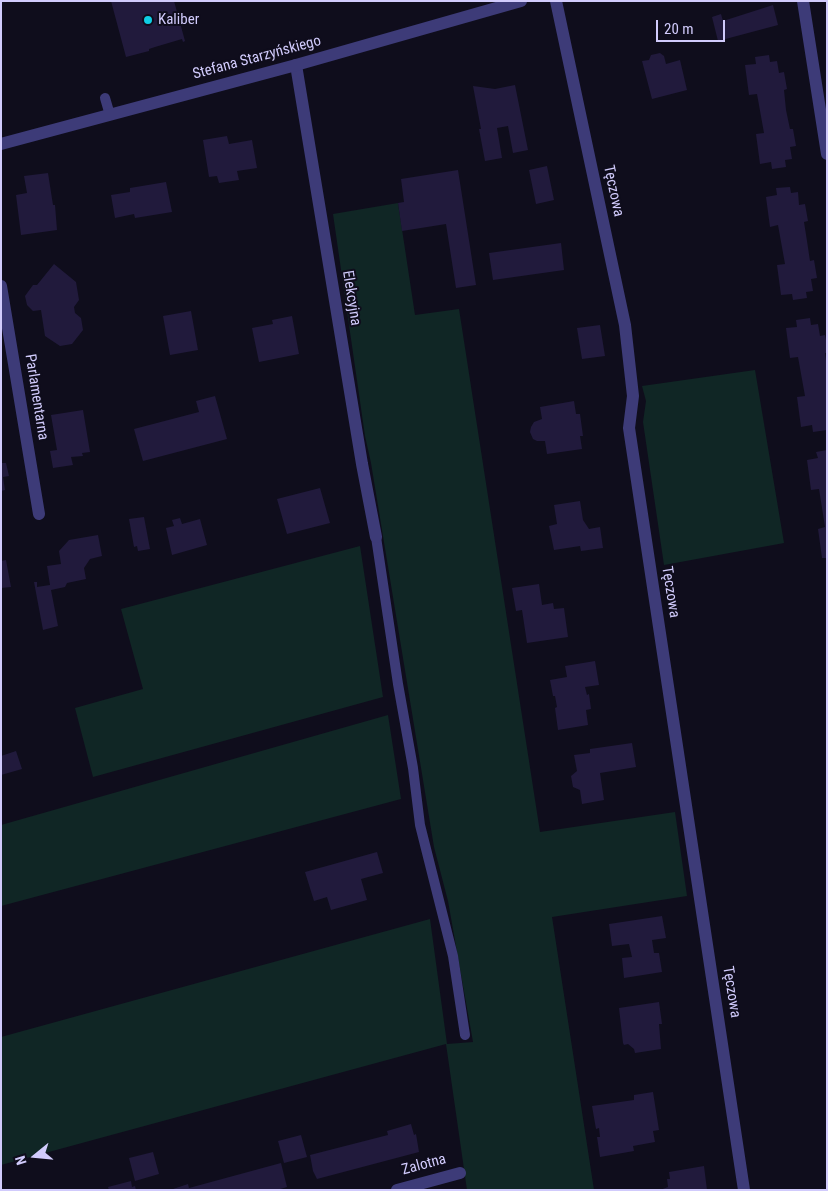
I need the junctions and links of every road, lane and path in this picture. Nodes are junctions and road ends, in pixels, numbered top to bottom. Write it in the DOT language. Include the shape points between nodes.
graph roads {
  1 [pos="520,1"];
  2 [pos="556,1"];
  3 [pos="803,1"];
  4 [pos="296,65"];
  5 [pos="106,98"];
  6 [pos="110,115"];
  7 [pos="1,144"];
  8 [pos="827,154"];
  9 [pos="1,286"];
  10 [pos="39,514"];
  11 [pos="376,537"];
  12 [pos="465,1035"];
  13 [pos="460,1172"];
  14 [pos="396,1190"];
  15 [pos="744,1190"];
  1 -- 4 [label="street, Stefana Starzyńskiego"];
  2 -- 15 [label="street, Tęczowa" via="625,325 633,396 629,428"];
  3 -- 8 [label="street"];
  4 -- 6 [label="street, Stefana Starzyńskiego"];
  4 -- 11 [label="street, Elekcyjna"];
  5 -- 6 [label="lane"];
  6 -- 7 [label="street, Stefana Starzyńskiego"];
  9 -- 10 [label="street, Parlamentarna"];
  11 -- 12 [label="lane" via="420,825 452,956"];
  13 -- 14 [label="street, Zalotna"];
}
